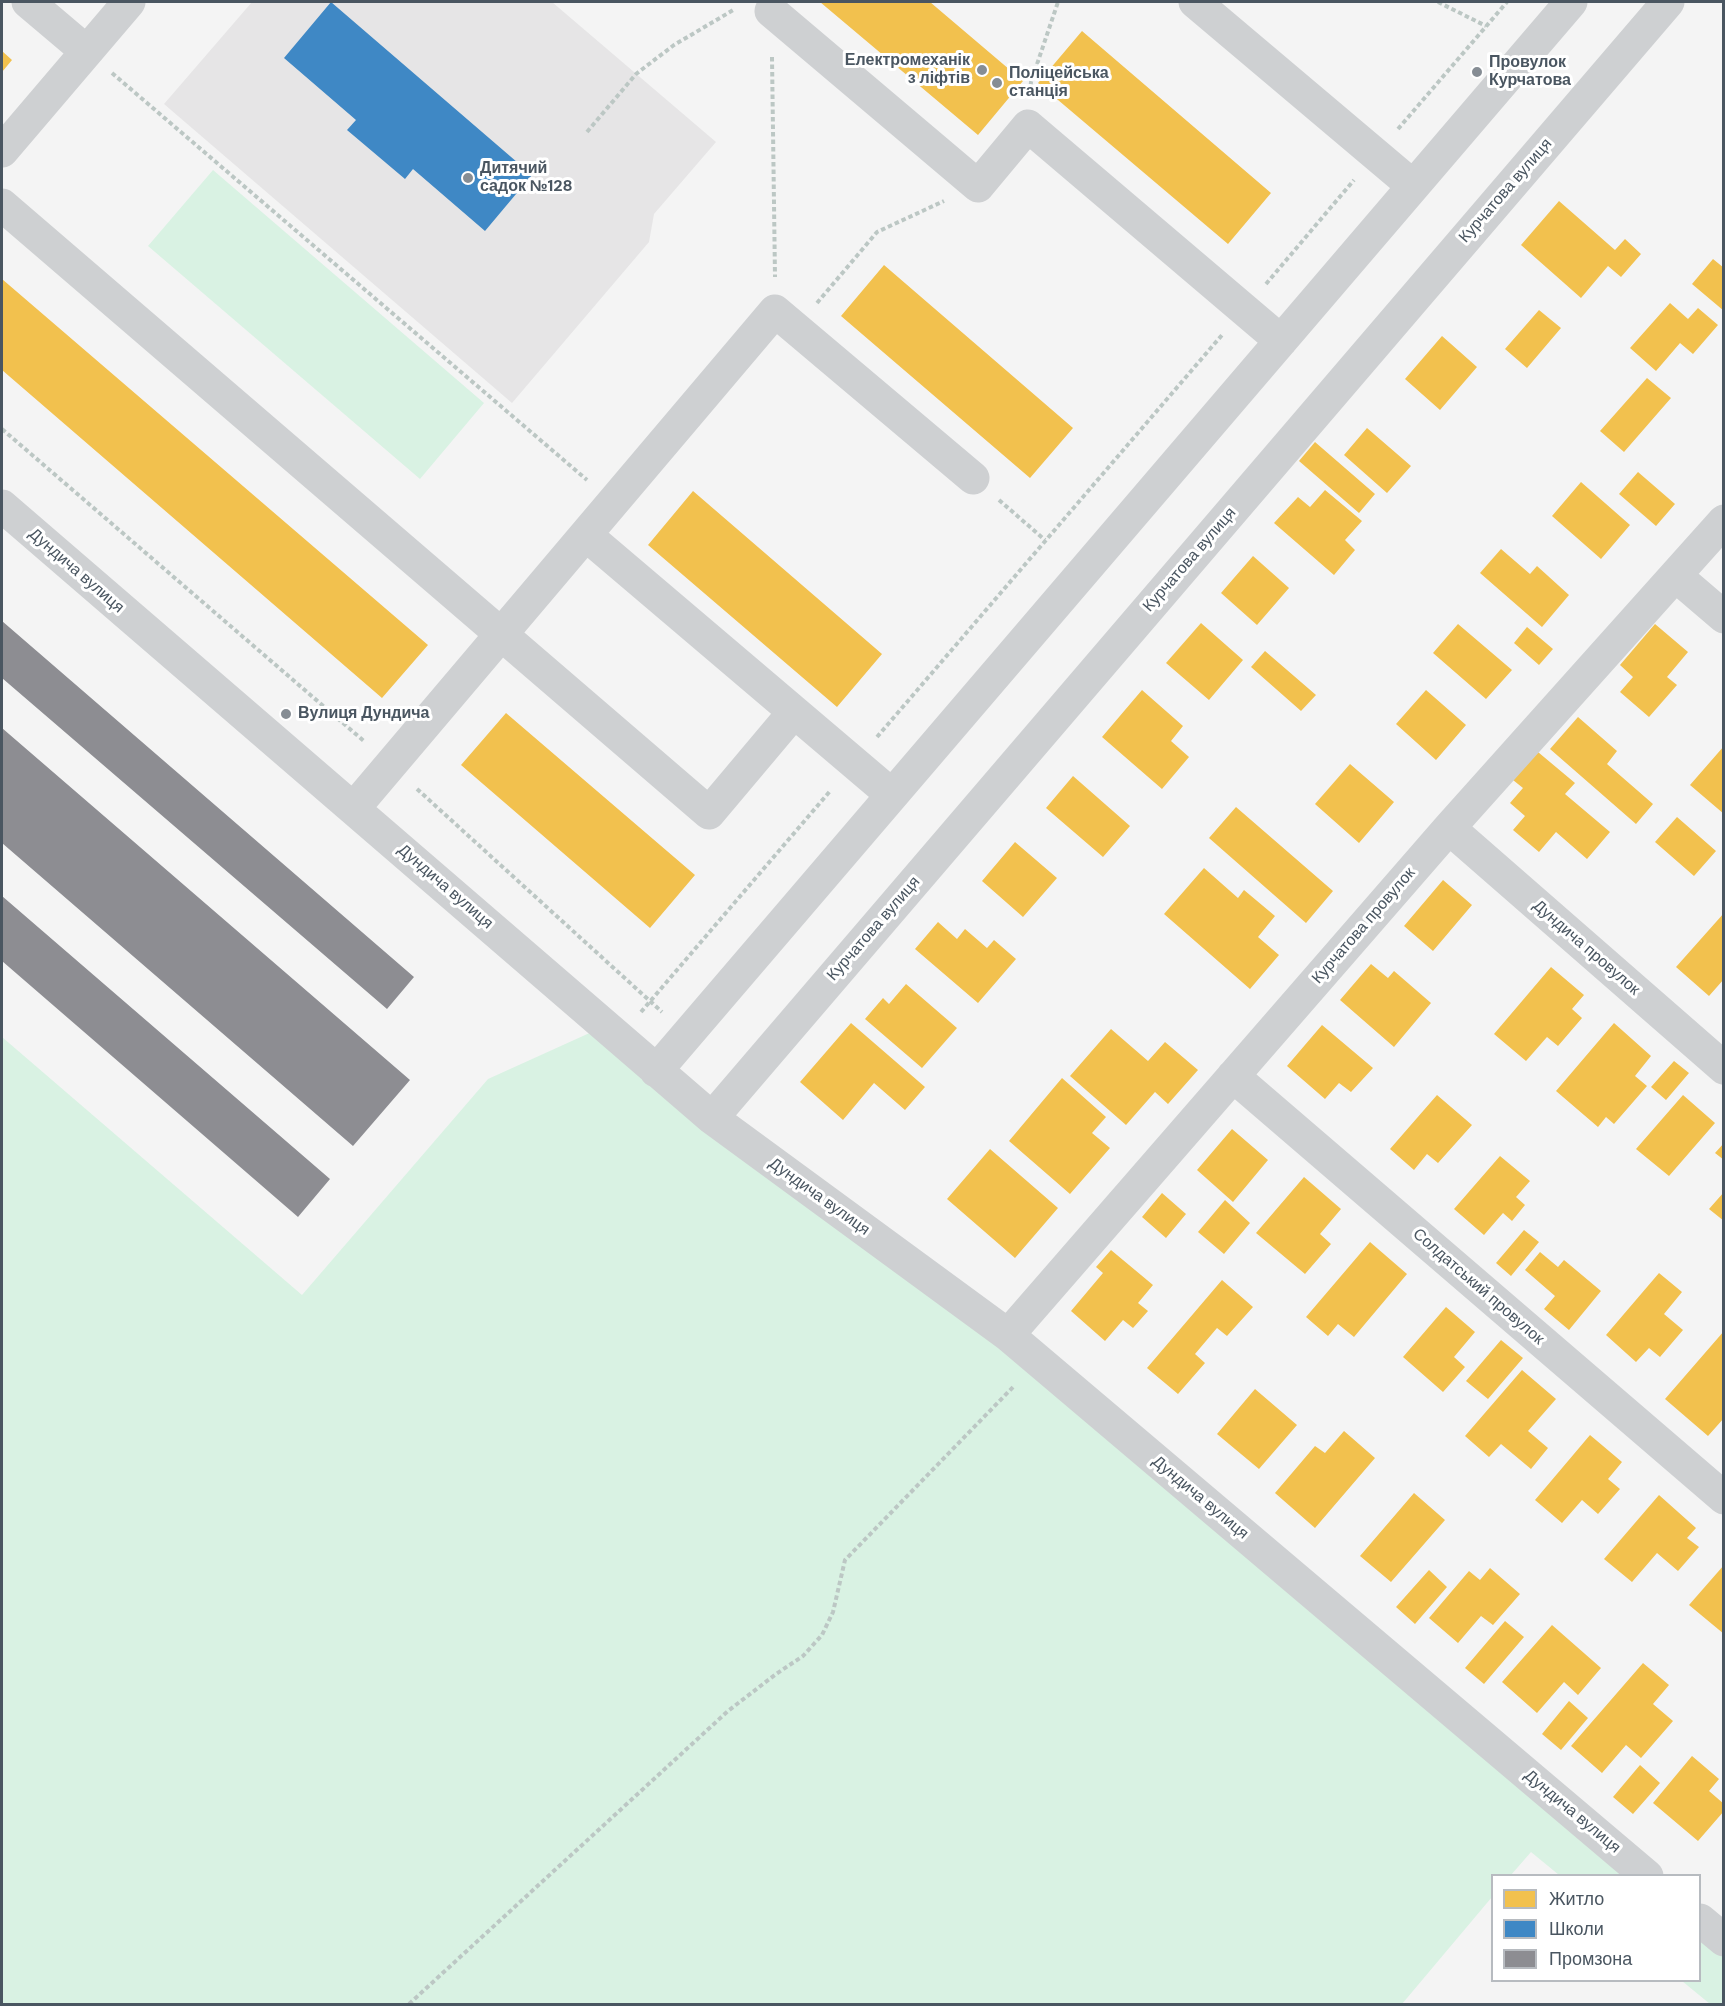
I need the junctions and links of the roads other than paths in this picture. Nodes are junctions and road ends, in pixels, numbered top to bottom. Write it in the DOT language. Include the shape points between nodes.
graph roads {
  1 [pos="28,2"];
  2 [pos="129,2"];
  3 [pos="1195,2"];
  4 [pos="1571,2"];
  5 [pos="1668,2"];
  6 [pos="755,9"];
  7 [pos="86,51"];
  8 [pos="2,151"];
  9 [pos="1413,186"];
  10 [pos="2,205"];
  11 [pos="1281,341"];
  12 [pos="973,478"];
  13 [pos="2,506"];
  14 [pos="1724,521"];
  15 [pos="586,535"];
  16 [pos="1676,576"];
  17 [pos="1724,617"];
  18 [pos="502,634"];
  19 [pos="794,712"];
  20 [pos="892,795"];
  21 [pos="354,808"];
  22 [pos="1449,828"];
  23 [pos="1724,1068"];
  24 [pos="656,1071"];
  25 [pos="1233,1076"];
  26 [pos="712,1118"];
  27 [pos="1008,1335"];
  28 [pos="1724,1498"];
  29 [pos="1646,1874"];
  30 [pos="1701,1921"];
  31 [pos="1724,1940"];
  1 -- 7 [label="street"];
  2 -- 7 [label="street"];
  3 -- 9 [label="street"];
  4 -- 9 [label="street"];
  5 -- 26 [label="street, Курчатова вулиця"];
  6 -- 11 [label="street" via="978,186 1028,126"];
  7 -- 8 [label="street"];
  9 -- 11 [label="street"];
  10 -- 18 [label="street"];
  11 -- 20 [label="street"];
  12 -- 15 [label="street" via="785,320"];
  13 -- 21 [label="street, Дундича вулиця"];
  14 -- 16 [label="street, Курчатова провулок"];
  15 -- 18 [label="street"];
  15 -- 19 [label="street"];
  16 -- 17 [label="street"];
  16 -- 22 [label="street, Курчатова провулок"];
  18 -- 19 [label="street" via="709,813"];
  18 -- 21 [label="street"];
  19 -- 20 [label="street"];
  20 -- 24 [label="street"];
  21 -- 24 [label="street, Дундича вулиця"];
  22 -- 23 [label="street, Дундича провулок"];
  22 -- 25 [label="street, Курчатова провулок"];
  24 -- 26 [label="street, Дундича вулиця"];
  25 -- 27 [label="street, Курчатова провулок"];
  25 -- 28 [label="street, Солдатський провулок"];
  26 -- 27 [label="street, Дундича вулиця"];
  27 -- 29 [label="street, Дундича вулиця"];
  30 -- 31 [label="street"];
}
